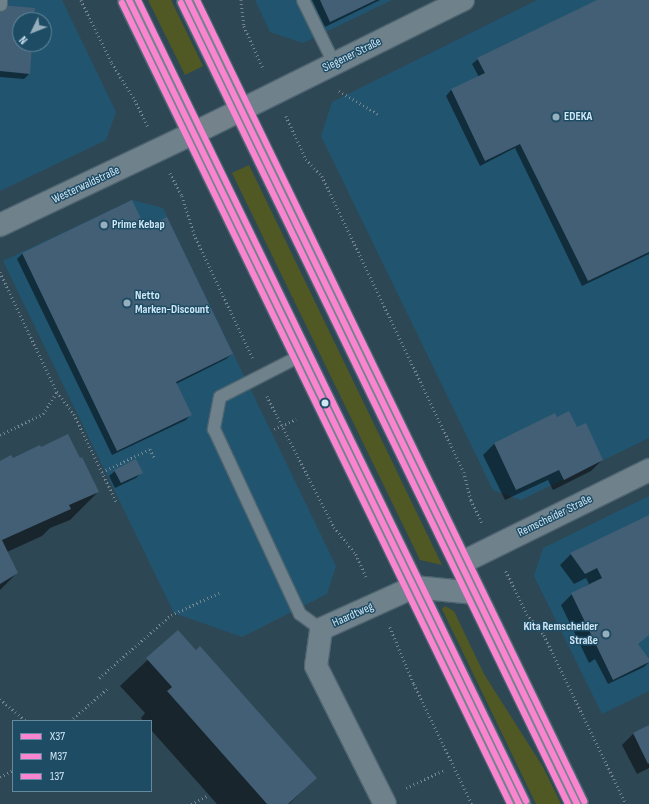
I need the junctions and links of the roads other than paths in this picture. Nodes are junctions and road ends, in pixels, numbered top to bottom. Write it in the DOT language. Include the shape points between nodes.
graph roads {
  1 [pos="129,0"];
  2 [pos="188,0"];
  3 [pos="303,0"];
  4 [pos="463,0"];
  5 [pos="334,63"];
  6 [pos="241,110"];
  7 [pos="194,134"];
  8 [pos="0,225"];
  9 [pos="302,356"];
  10 [pos="649,470"];
  11 [pos="461,563"];
  12 [pos="414,587"];
  13 [pos="475,593"];
  14 [pos="321,629"];
  15 [pos="384,802"];
  16 [pos="519,804"];
  17 [pos="577,804"];
  1 -- 7 [label="main road"];
  2 -- 6 [label="main road"];
  3 -- 5 [label="lane"];
  4 -- 5 [label="street, Siegener Straße"];
  5 -- 6 [label="street, Siegener Straße"];
  6 -- 7 [label="main road"];
  6 -- 11 [label="main road"];
  7 -- 8 [label="street, Westerwaldstraße"];
  7 -- 9 [label="main road"];
  9 -- 12 [label="main road"];
  9 -- 14 [label="lane" via="220,397 214,429 300,614"];
  10 -- 11 [label="street, Remscheider Straße"];
  11 -- 13 [label="main road"];
  12 -- 13 [label="street, Haardtweg"];
  12 -- 14 [label="street, Haardtweg"];
  12 -- 16 [label="main road"];
  13 -- 17 [label="main road"];
  14 -- 15 [label="street, Haardtweg" via="316,666"];
}
